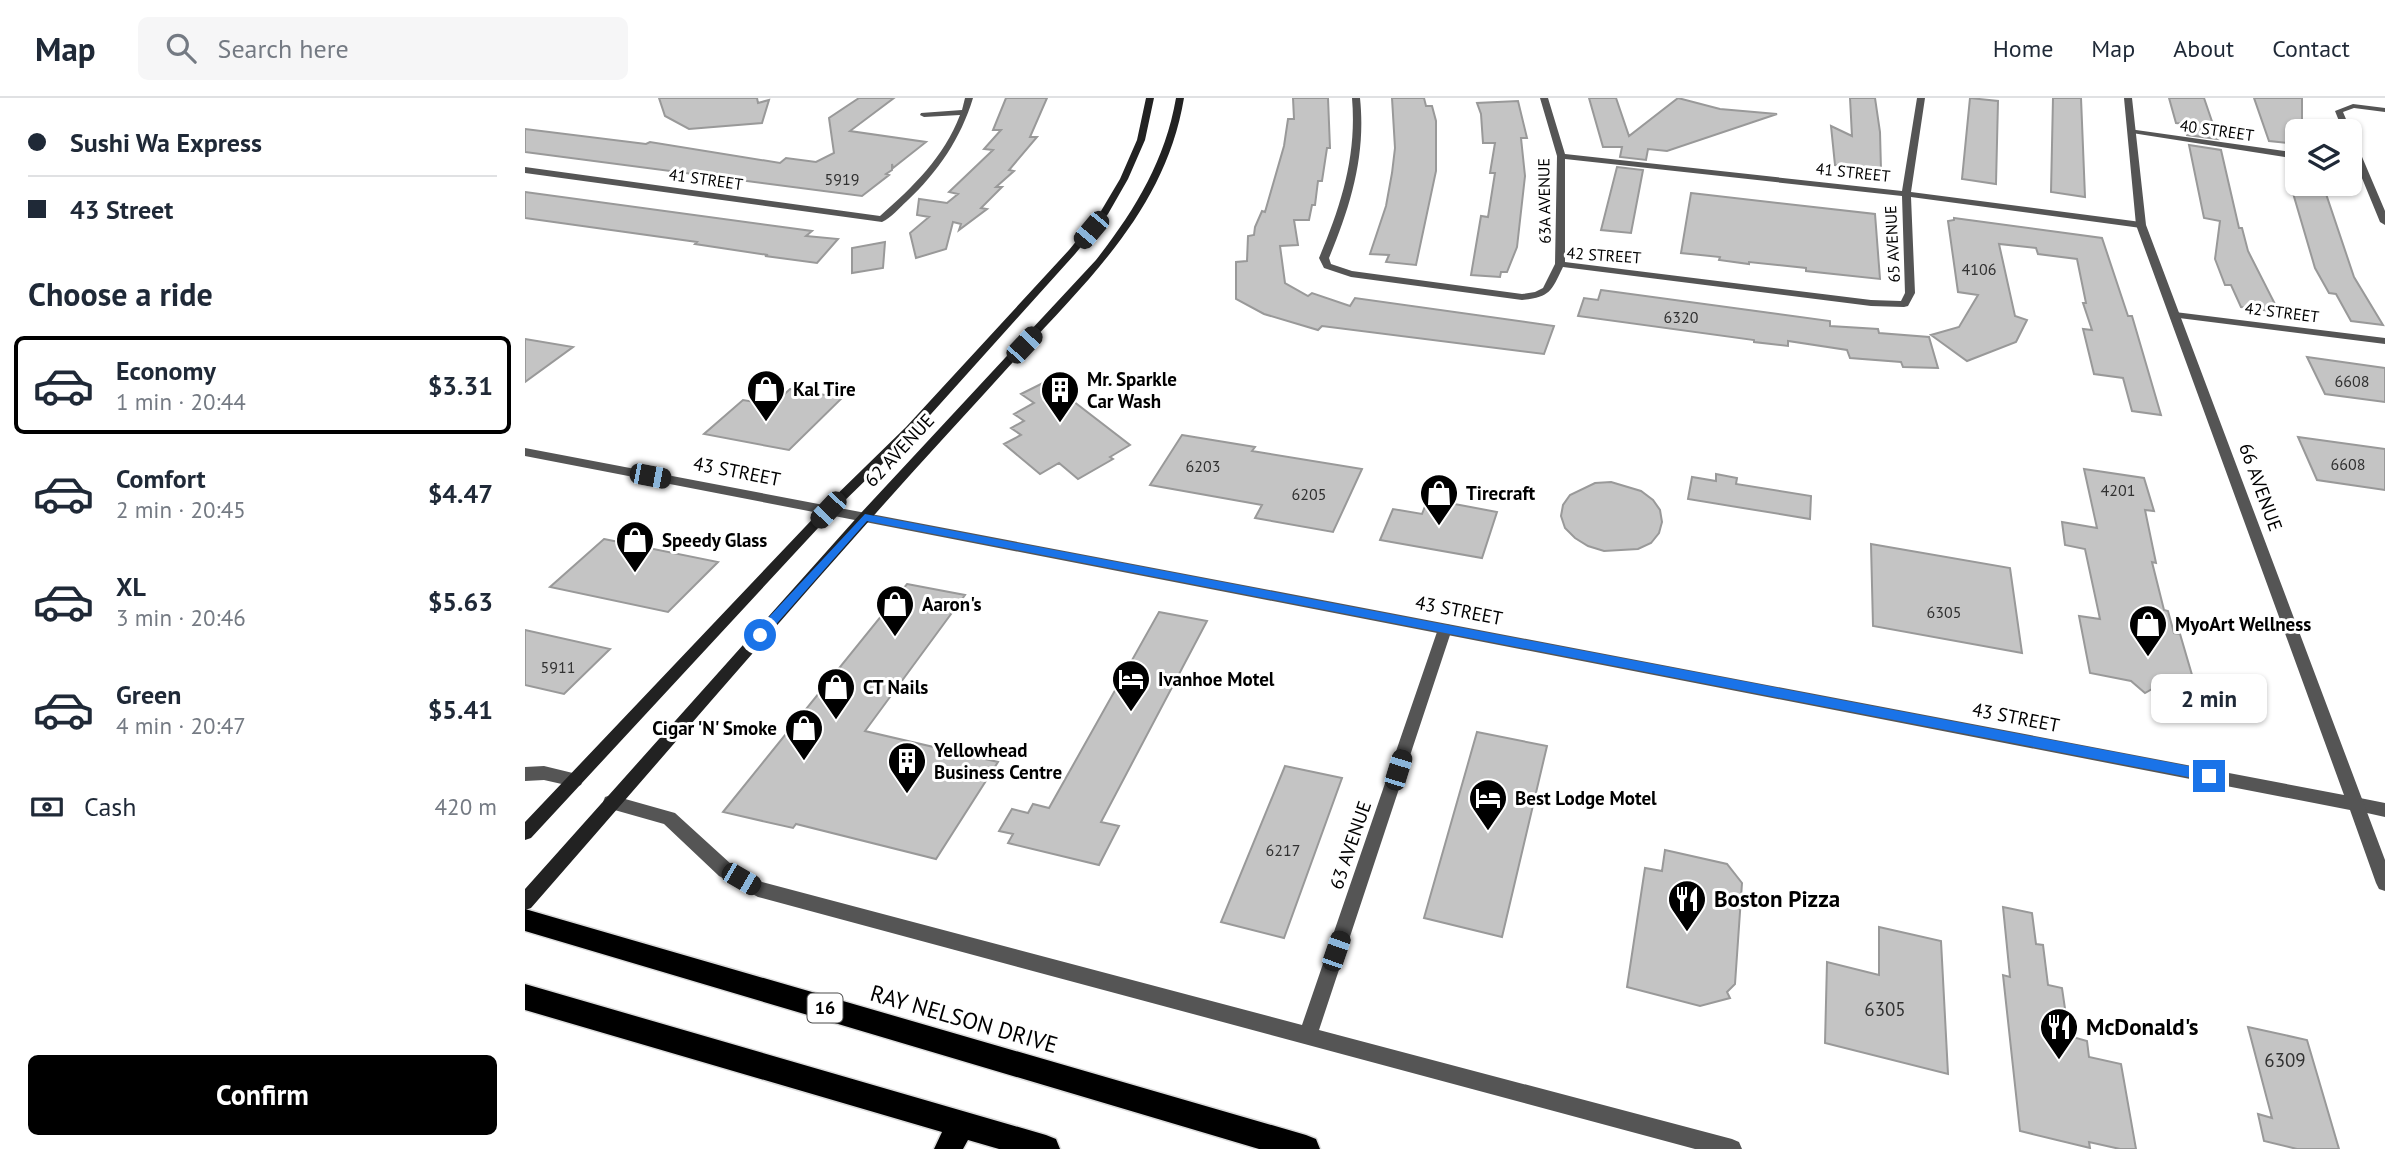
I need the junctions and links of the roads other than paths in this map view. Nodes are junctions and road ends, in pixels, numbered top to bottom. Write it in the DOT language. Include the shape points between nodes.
graph roads {
  1 [pos="969,98"];
  2 [pos="1150,98"];
  3 [pos="1180,98"];
  4 [pos="1356,98"];
  5 [pos="1544,98"];
  6 [pos="1921,98"];
  7 [pos="2128,98"];
  8 [pos="2385,110"];
  9 [pos="966,112"];
  10 [pos="924,115"];
  11 [pos="2342,119"];
  12 [pos="2131,131"];
  13 [pos="2285,154"];
  14 [pos="1561,156"];
  15 [pos="526,171"];
  16 [pos="2362,178"];
  17 [pos="1906,194"];
  18 [pos="2385,222"];
  19 [pos="2141,225"];
  20 [pos="1560,264"];
  21 [pos="1904,304"];
  22 [pos="2175,315"];
  23 [pos="2385,341"];
  24 [pos="525,452"];
  25 [pos="828,510"];
  26 [pos="865,517"];
  27 [pos="1445,629"];
  28 [pos="525,774"];
  29 [pos="575,780"];
  30 [pos="611,802"];
  31 [pos="2355,804"];
  32 [pos="2385,810"];
  33 [pos="525,833"];
  34 [pos="2385,883"];
  35 [pos="525,902"];
  36 [pos="525,920"];
  37 [pos="525,997"];
  38 [pos="1308,1034"];
  39 [pos="961,1124"];
  40 [pos="947,1149"];
  41 [pos="1046,1149"];
  42 [pos="1306,1149"];
  43 [pos="1732,1149"];
  1 -- 9 [label="street"];
  2 -- 25 [label="main road, 62 AVENUE" via="1137,152 1105,212 973,364"];
  3 -- 26 [label="main road, 62 AVENUE" via="1174,134 1159,175 1122,233"];
  4 -- 20 [label="street, 42 STREET" via="1355,168 1339,226 1324,258 1327,266 1351,274 1522,298 1547,290"];
  5 -- 14 [label="street, 63A AVENUE"];
  6 -- 17 [label="street, 65 AVENUE"];
  7 -- 12 [label="street, 66 AVENUE"];
  8 -- 11 [label="street" via="2353,106 2339,111"];
  9 -- 10 [label="street"];
  9 -- 15 [label="street, 41 STREET" via="946,153 882,219"];
  12 -- 13 [label="street, 40 STREET"];
  12 -- 19 [label="street, 66 AVENUE"];
  14 -- 17 [label="street, 41 STREET"];
  14 -- 20 [label="street, 63A AVENUE"];
  16 -- 18 [label="street"];
  17 -- 19 [label="street, 41 STREET"];
  17 -- 21 [label="street, 65 AVENUE" via="1910,293"];
  19 -- 22 [label="street, 66 AVENUE"];
  20 -- 21 [label="street, 42 STREET"];
  22 -- 23 [label="street, 42 STREET"];
  22 -- 31 [label="street, 66 AVENUE"];
  24 -- 25 [label="street, 43 STREET"];
  25 -- 26 [label="street, 43 STREET"];
  25 -- 29 [label="main road, 62 AVENUE"];
  26 -- 27 [label="street, 43 STREET"];
  26 -- 30 [label="main road, 62 AVENUE"];
  27 -- 31 [label="street, 43 STREET"];
  27 -- 38 [label="street, 63 AVENUE"];
  28 -- 29 [label="street"];
  29 -- 33 [label="main road, 62 AVENUE"];
  30 -- 35 [label="main road, 62 AVENUE"];
  30 -- 38 [label="street" via="669,818 725,870 758,889"];
  31 -- 32 [label="street, 43 STREET"];
  31 -- 34 [label="street, 66 AVENUE"];
  36 -- 42 [label="highway, RAY NELSON DRIVE / 16"];
  37 -- 39 [label="highway"];
  38 -- 43 [label="street"];
  39 -- 40 [label="highway"];
  39 -- 41 [label="highway"];
}
